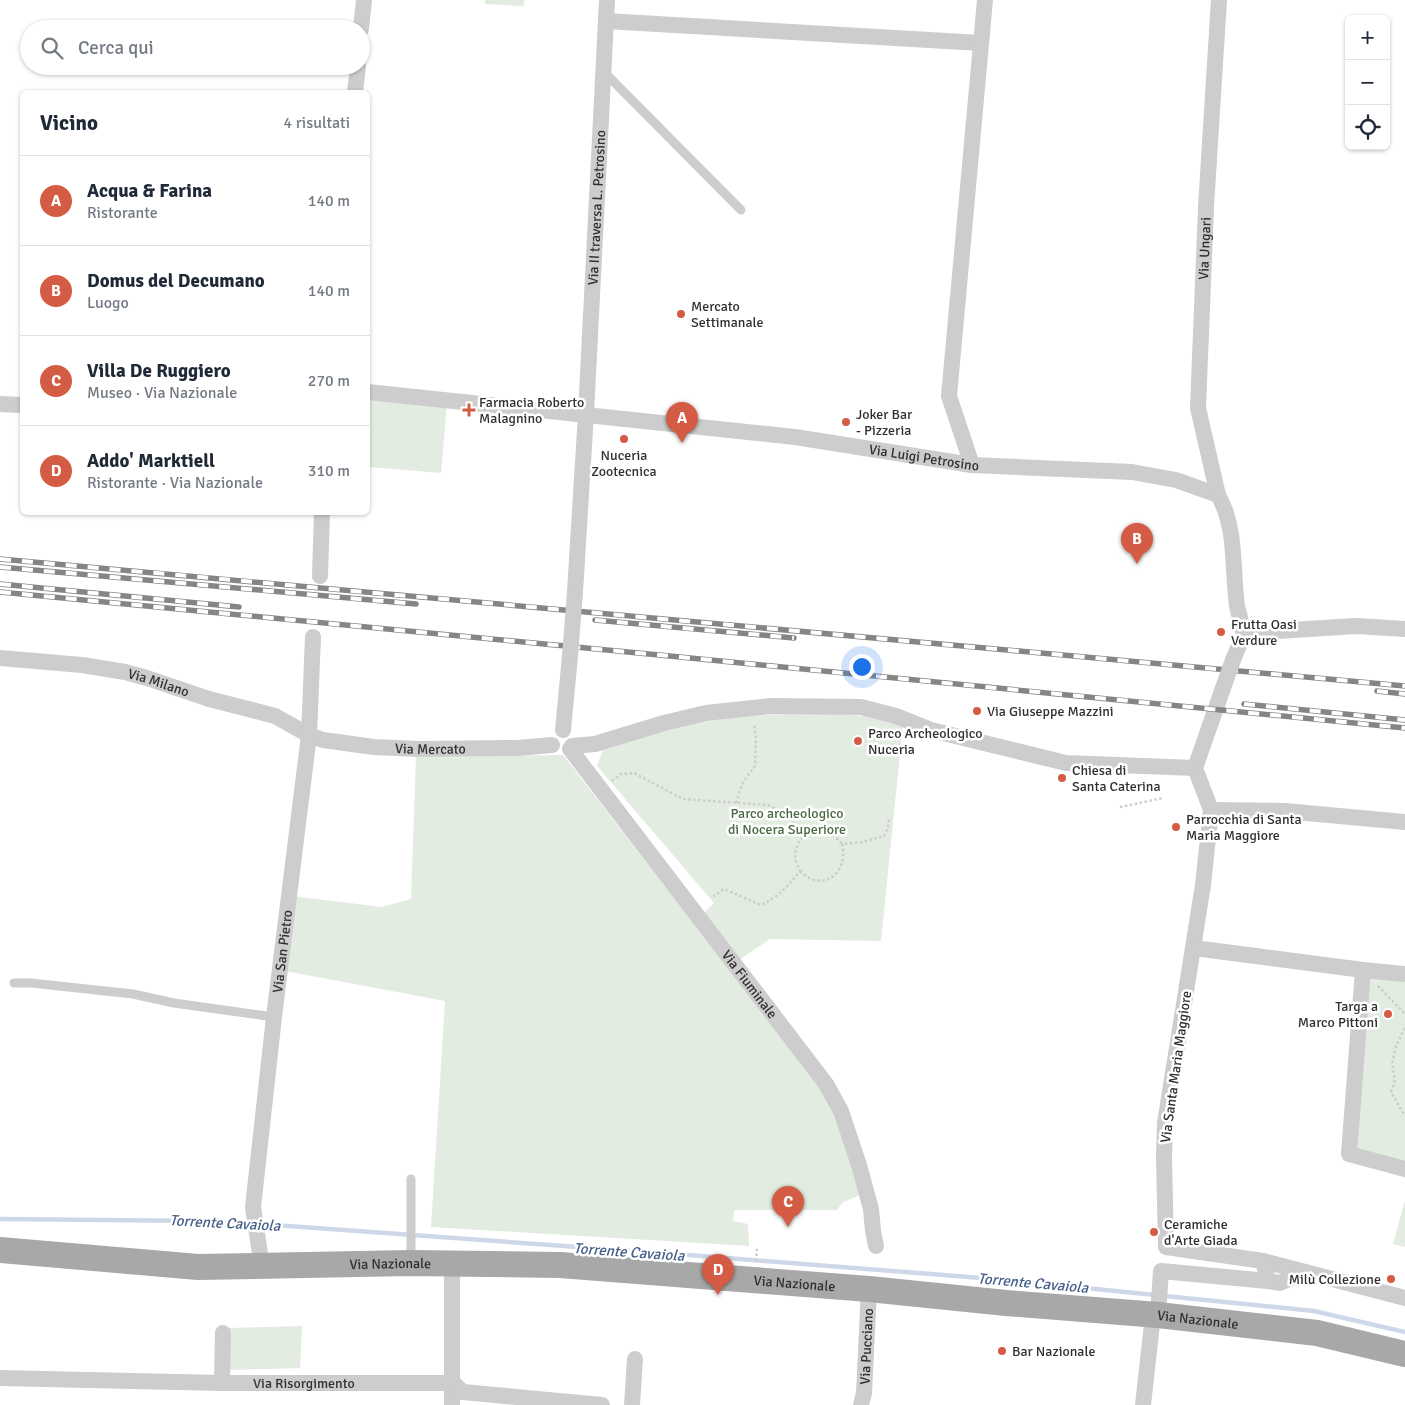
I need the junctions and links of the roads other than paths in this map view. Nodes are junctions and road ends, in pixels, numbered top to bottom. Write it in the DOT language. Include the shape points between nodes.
graph roads {
  1 [pos="364,0"];
  2 [pos="607,0"];
  3 [pos="985,0"];
  4 [pos="1219,0"];
  5 [pos="362,20"];
  6 [pos="606,21"];
  7 [pos="981,43"];
  8 [pos="604,72"];
  9 [pos="357,75"];
  10 [pos="355,90"];
  11 [pos="742,210"];
  12 [pos="370,392"];
  13 [pos="0,404"];
  14 [pos="20,405"];
  15 [pos="586,414"];
  16 [pos="972,465"];
  17 [pos="1218,494"];
  18 [pos="322,515"];
  19 [pos="320,576"];
  20 [pos="1405,629"];
  21 [pos="1244,633"];
  22 [pos="313,637"];
  23 [pos="0,658"];
  24 [pos="563,730"];
  25 [pos="309,735"];
  26 [pos="552,745"];
  27 [pos="571,747"];
  28 [pos="1195,768"];
  29 [pos="1211,810"];
  30 [pos="1405,822"];
  31 [pos="1194,948"];
  32 [pos="1405,974"];
  33 [pos="1368,976"];
  34 [pos="14,983"];
  35 [pos="274,1017"];
  36 [pos="1405,1169"];
  37 [pos="411,1179"];
  38 [pos="876,1246"];
  39 [pos="0,1250"];
  40 [pos="410,1256"];
  41 [pos="260,1257"];
  42 [pos="1263,1262"];
  43 [pos="452,1264"];
  44 [pos="1303,1273"];
  45 [pos="1268,1281"];
  46 [pos="869,1289"];
  47 [pos="1405,1298"];
  48 [pos="1156,1312"];
  49 [pos="223,1333"];
  50 [pos="1405,1354"];
  51 [pos="635,1360"];
  52 [pos="0,1378"];
  53 [pos="453,1383"];
  54 [pos="222,1384"];
  55 [pos="452,1405"];
  56 [pos="602,1405"];
  57 [pos="632,1405"];
  58 [pos="861,1405"];
  59 [pos="1143,1405"];
  1 -- 5 [label="street"];
  2 -- 6 [label="street, Via II traversa L. Petrosino"];
  3 -- 7 [label="street"];
  4 -- 17 [label="street, Via Ungari" via="1198,408"];
  6 -- 7 [label="street"];
  6 -- 8 [label="street, Via II traversa L. Petrosino"];
  7 -- 16 [label="street" via="949,396"];
  8 -- 11 [label="lane"];
  8 -- 15 [label="street, Via II traversa L. Petrosino"];
  9 -- 10 [label="street"];
  12 -- 15 [label="street, Via Luigi Petrosino"];
  13 -- 14 [label="street"];
  15 -- 16 [label="street, Via Luigi Petrosino" via="796,437"];
  15 -- 24 [label="street, Via II traversa L. Petrosino, bridge"];
  16 -- 17 [label="street, Via Luigi Petrosino" via="1132,472 1176,480"];
  17 -- 21 [label="street" via="1226,507 1237,607"];
  18 -- 19 [label="street"];
  20 -- 21 [label="street" via="1356,626"];
  21 -- 28 [label="street, bridge"];
  22 -- 25 [label="street, Via San Pietro"];
  23 -- 25 [label="street, Via Milano" via="125,672 276,716"];
  24 -- 26 [label="street" via="553,734"];
  24 -- 27 [label="street" via="572,735"];
  25 -- 26 [label="street, Via Mercato" via="374,747 419,749"];
  25 -- 35 [label="street, Via San Pietro"];
  26 -- 27 [label="street" via="560,752"];
  27 -- 28 [label="street" via="594,744 706,713 770,706 860,707 896,716 931,730 1066,763"];
  27 -- 38 [label="street, Via Fiuminale" via="826,1084 841,1111 859,1165 871,1209"];
  28 -- 29 [label="street, Via Santa Maria Maggiore"];
  29 -- 30 [label="street" via="1286,811"];
  29 -- 31 [label="street, Via Santa Maria Maggiore"];
  31 -- 33 [label="street"];
  31 -- 42 [label="street, Via Santa Maria Maggiore" via="1165,1122 1166,1247"];
  32 -- 33 [label="street"];
  33 -- 36 [label="street" via="1349,1154"];
  34 -- 35 [label="lane" via="132,994"];
  35 -- 41 [label="street, Via San Pietro" via="253,1207"];
  37 -- 40 [label="lane"];
  39 -- 41 [label="main road, Via Nazionale" via="198,1267"];
  40 -- 41 [label="main road, Via Nazionale"];
  40 -- 43 [label="main road, Via Nazionale"];
  42 -- 44 [label="street"];
  42 -- 45 [label="street"];
  43 -- 46 [label="main road, Via Nazionale" via="560,1265"];
  43 -- 53 [label="street"];
  44 -- 45 [label="street" via="1280,1282"];
  44 -- 47 [label="street"];
  45 -- 48 [label="street" via="1161,1271"];
  46 -- 48 [label="main road, Via Nazionale" via="1006,1303"];
  46 -- 58 [label="street, Via Pucciano"];
  48 -- 50 [label="main road, Via Nazionale" via="1317,1333"];
  48 -- 59 [label="street"];
  49 -- 54 [label="street"];
  51 -- 57 [label="street"];
  52 -- 54 [label="street, Via Risorgimento"];
  53 -- 54 [label="street, Via Risorgimento"];
  53 -- 55 [label="street"];
  53 -- 56 [label="street, Via Risorgimento" via="463,1392"];
}
